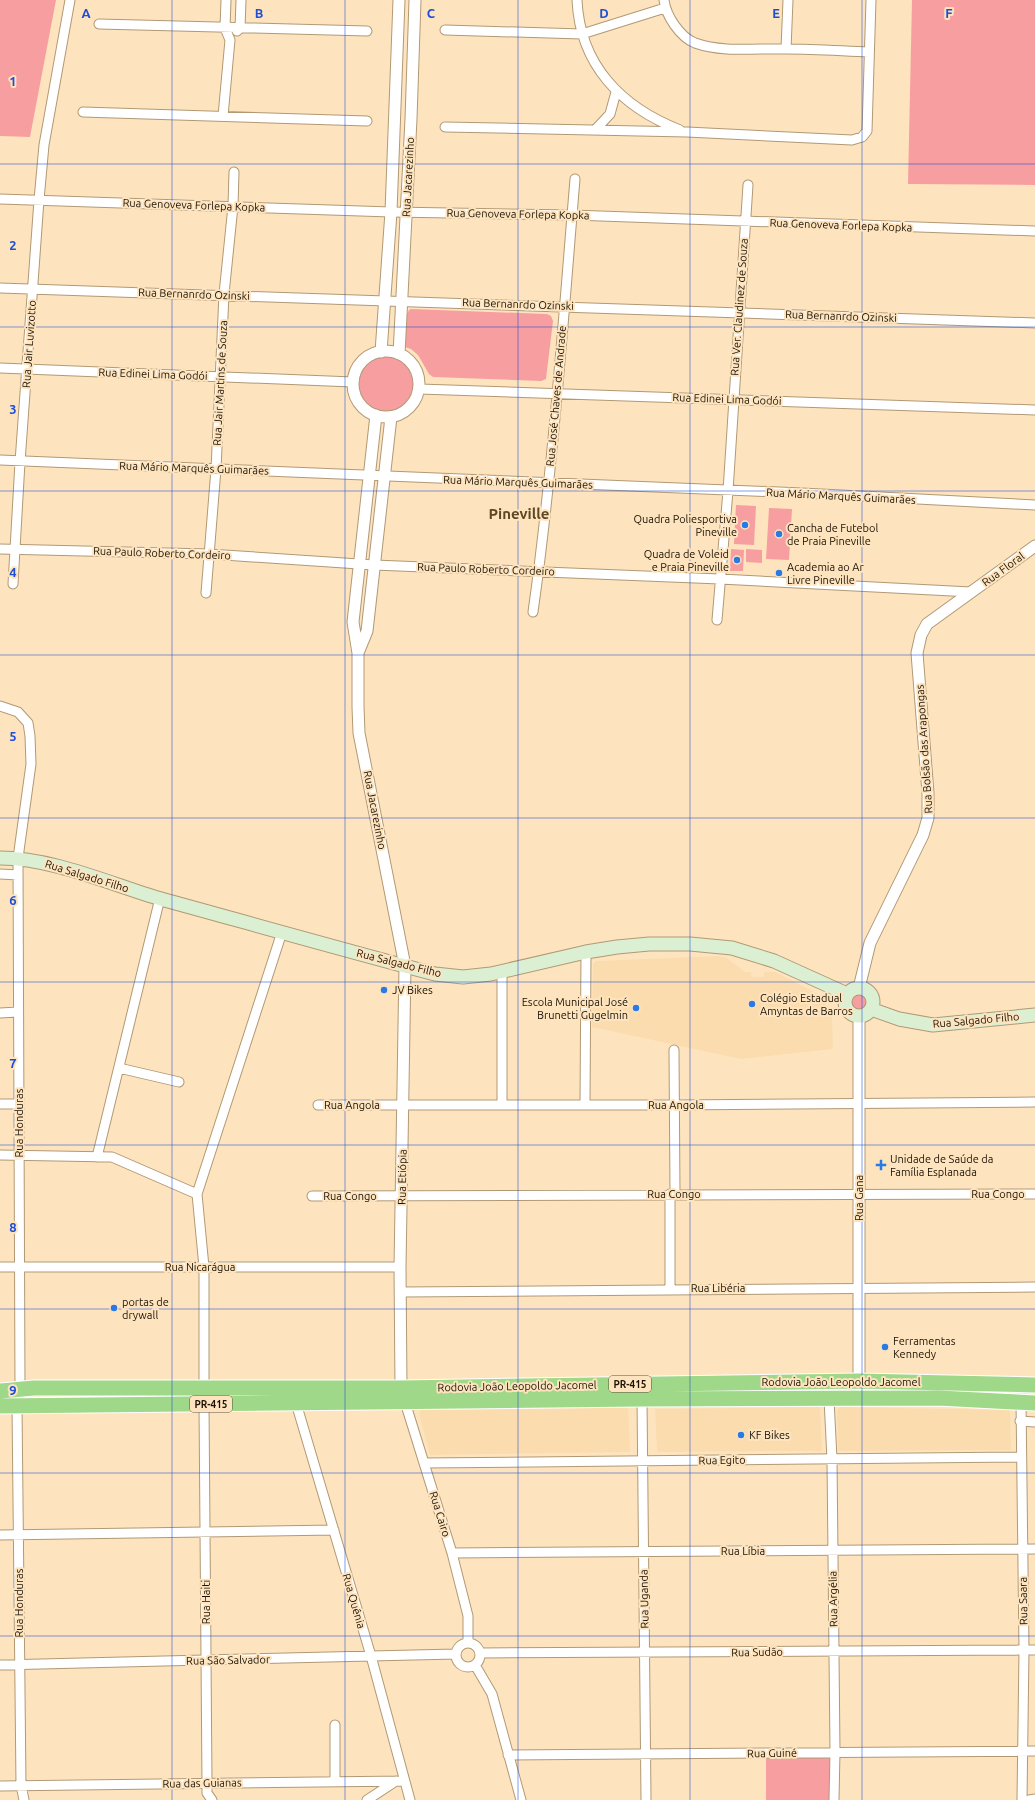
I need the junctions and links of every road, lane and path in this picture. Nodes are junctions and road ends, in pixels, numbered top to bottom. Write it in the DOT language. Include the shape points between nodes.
graph roads {
  1 [pos="70,0"];
  2 [pos="226,0"];
  3 [pos="241,0"];
  4 [pos="577,0"];
  5 [pos="788,0"];
  6 [pos="871,0"];
  7 [pos="398,2"];
  8 [pos="415,4"];
  9 [pos="665,4"];
  10 [pos="99,24"];
  11 [pos="225,28"];
  12 [pos="240,28"];
  13 [pos="445,30"];
  14 [pos="367,32"];
  15 [pos="582,34"];
  16 [pos="230,40"];
  17 [pos="786,49"];
  18 [pos="869,52"];
  19 [pos="616,92"];
  20 [pos="83,112"];
  21 [pos="223,116"];
  22 [pos="367,121"];
  23 [pos="445,127"];
  24 [pos="595,130"];
  25 [pos="686,132"];
  26 [pos="234,172"];
  27 [pos="575,179"];
  28 [pos="748,185"];
  29 [pos="0,199"];
  30 [pos="39,200"];
  31 [pos="233,206"];
  32 [pos="391,212"];
  33 [pos="407,212"];
  34 [pos="572,215"];
  35 [pos="744,222"];
  36 [pos="1035,231"];
  37 [pos="0,288"];
  38 [pos="33,288"];
  39 [pos="224,294"];
  40 [pos="402,300"];
  41 [pos="385,301"];
  42 [pos="565,306"];
  43 [pos="739,312"];
  44 [pos="1035,323"];
  45 [pos="381,352"];
  46 [pos="398,354"];
  47 [pos="0,368"];
  48 [pos="27,369"];
  49 [pos="220,376"];
  50 [pos="353,382"];
  51 [pos="418,389"];
  52 [pos="557,393"];
  53 [pos="733,399"];
  54 [pos="1035,410"];
  55 [pos="376,415"];
  56 [pos="391,416"];
  57 [pos="0,460"];
  58 [pos="20,462"];
  59 [pos="216,469"];
  60 [pos="369,476"];
  61 [pos="384,476"];
  62 [pos="548,482"];
  63 [pos="728,491"];
  64 [pos="1035,505"];
  65 [pos="1035,546"];
  66 [pos="0,549"];
  67 [pos="15,549"];
  68 [pos="209,554"];
  69 [pos="358,563"];
  70 [pos="374,565"];
  71 [pos="539,572"];
  72 [pos="720,579"];
  73 [pos="13,584"];
  74 [pos="971,592"];
  75 [pos="206,593"];
  76 [pos="533,612"];
  77 [pos="717,620"];
  78 [pos="358,653"];
  79 [pos="0,706"];
  80 [pos="0,858"];
  81 [pos="18,858"];
  82 [pos="0,874"];
  83 [pos="18,875"];
  84 [pos="160,898"];
  85 [pos="282,932"];
  86 [pos="586,952"];
  87 [pos="405,966"];
  88 [pos="502,972"];
  89 [pos="859,988"];
  90 [pos="847,994"];
  91 [pos="871,1009"];
  92 [pos="18,1012"];
  93 [pos="0,1013"];
  94 [pos="1035,1014"];
  95 [pos="859,1016"];
  96 [pos="674,1050"];
  97 [pos="119,1068"];
  98 [pos="179,1082"];
  99 [pos="1035,1102"];
  100 [pos="0,1104"];
  101 [pos="19,1104"];
  102 [pos="858,1104"];
  103 [pos="318,1105"];
  104 [pos="403,1105"];
  105 [pos="502,1105"];
  106 [pos="585,1105"];
  107 [pos="674,1105"];
  108 [pos="0,1155"];
  109 [pos="19,1155"];
  110 [pos="98,1157"];
  111 [pos="197,1194"];
  112 [pos="673,1194"];
  113 [pos="1035,1194"];
  114 [pos="859,1195"];
  115 [pos="312,1196"];
  116 [pos="401,1196"];
  117 [pos="0,1266"];
  118 [pos="20,1266"];
  119 [pos="204,1267"];
  120 [pos="400,1267"];
  121 [pos="1035,1287"];
  122 [pos="859,1288"];
  123 [pos="670,1289"];
  124 [pos="401,1292"];
  125 [pos="859,1381"];
  126 [pos="1035,1385"];
  127 [pos="0,1388"];
  128 [pos="20,1388"];
  129 [pos="204,1388"];
  130 [pos="0,1391"];
  131 [pos="403,1395"];
  132 [pos="642,1398"];
  133 [pos="829,1399"];
  134 [pos="1028,1402"];
  135 [pos="296,1403"];
  136 [pos="204,1404"];
  137 [pos="17,1405"];
  138 [pos="0,1406"];
  139 [pos="1020,1421"];
  140 [pos="1035,1422"];
  141 [pos="1021,1457"];
  142 [pos="832,1459"];
  143 [pos="643,1460"];
  144 [pos="424,1463"];
  145 [pos="334,1530"];
  146 [pos="206,1532"];
  147 [pos="0,1535"];
  148 [pos="19,1535"];
  149 [pos="1022,1549"];
  150 [pos="1035,1549"];
  151 [pos="833,1550"];
  152 [pos="644,1552"];
  153 [pos="452,1553"];
  154 [pos="468,1643"];
  155 [pos="1024,1650"];
  156 [pos="1035,1650"];
  157 [pos="834,1651"];
  158 [pos="480,1653"];
  159 [pos="645,1653"];
  160 [pos="456,1654"];
  161 [pos="371,1656"];
  162 [pos="206,1660"];
  163 [pos="0,1665"];
  164 [pos="20,1665"];
  165 [pos="474,1665"];
  166 [pos="335,1725"];
  167 [pos="1024,1751"];
  168 [pos="1035,1751"];
  169 [pos="835,1752"];
  170 [pos="646,1754"];
  171 [pos="508,1755"];
  172 [pos="400,1781"];
  173 [pos="335,1782"];
  174 [pos="207,1783"];
  175 [pos="21,1785"];
  176 [pos="0,1786"];
  177 [pos="1035,1799"];
  178 [pos="24,1800"];
  179 [pos="212,1800"];
  180 [pos="367,1800"];
  181 [pos="410,1800"];
  182 [pos="521,1800"];
  183 [pos="646,1800"];
  184 [pos="834,1800"];
  185 [pos="1022,1800"];
  186 [pos="1029,1800"];
  1 -- 30 [label="street, Rua Jair Luvizotto" via="44,145"];
  2 -- 11 [label="street"];
  3 -- 12 [label="street"];
  4 -- 15 [label="street"];
  5 -- 17 [label="street"];
  6 -- 18 [label="street"];
  7 -- 8 [label="street"];
  7 -- 32 [label="street, Rua Jacarezinho"];
  8 -- 33 [label="street, Rua Jacarezinho"];
  9 -- 15 [label="street"];
  9 -- 17 [label="street" via="685,37 696,43 719,48"];
  10 -- 11 [label="street"];
  11 -- 12 [label="street"];
  11 -- 16 [label="street"];
  12 -- 14 [label="street"];
  12 -- 16 [label="street"];
  13 -- 15 [label="street"];
  15 -- 19 [label="street" via="601,74"];
  16 -- 21 [label="street"];
  17 -- 18 [label="street"];
  18 -- 25 [label="street" via="867,131 862,137 852,140"];
  19 -- 24 [label="street" via="610,114"];
  19 -- 25 [label="street" via="657,120"];
  20 -- 21 [label="street"];
  21 -- 22 [label="street"];
  23 -- 24 [label="street"];
  24 -- 25 [label="street"];
  26 -- 31 [label="street, Rua Jair Martins de Souza"];
  27 -- 34 [label="street, Rua José Chaves de Andrade"];
  28 -- 35 [label="street, Rua Ver. Claudinez de Souza"];
  29 -- 30 [label="street, Rua Genoveva Forlepa Kopka"];
  30 -- 31 [label="street, Rua Genoveva Forlepa Kopka"];
  30 -- 38 [label="street, Rua Jair Luvizotto"];
  31 -- 32 [label="street, Rua Genoveva Forlepa Kopka"];
  31 -- 39 [label="street, Rua Jair Martins de Souza"];
  32 -- 33 [label="street, Rua Genoveva Forlepa Kopka"];
  32 -- 41 [label="street, Rua Jacarezinho"];
  33 -- 34 [label="street, Rua Genoveva Forlepa Kopka"];
  33 -- 40 [label="street, Rua Jacarezinho"];
  34 -- 35 [label="street, Rua Genoveva Forlepa Kopka"];
  34 -- 42 [label="street, Rua José Chaves de Andrade"];
  35 -- 36 [label="street, Rua Genoveva Forlepa Kopka"];
  35 -- 43 [label="street, Rua Ver. Claudinez de Souza"];
  37 -- 38 [label="street, Rua Bernanrdo Ozinski"];
  38 -- 39 [label="street, Rua Bernanrdo Ozinski"];
  38 -- 48 [label="street, Rua Jair Luvizotto"];
  39 -- 41 [label="street, Rua Bernanrdo Ozinski"];
  39 -- 49 [label="street, Rua Jair Martins de Souza"];
  40 -- 41 [label="street, Rua Bernanrdo Ozinski"];
  40 -- 42 [label="street, Rua Bernanrdo Ozinski"];
  40 -- 46 [label="street, Rua Jacarezinho"];
  41 -- 45 [label="street, Rua Jacarezinho"];
  42 -- 43 [label="street, Rua Bernanrdo Ozinski"];
  42 -- 52 [label="street, Rua José Chaves de Andrade"];
  43 -- 44 [label="street, Rua Bernanrdo Ozinski"];
  43 -- 53 [label="street, Rua Ver. Claudinez de Souza"];
  45 -- 46 [label="street"];
  45 -- 50 [label="street" via="362,362 355,372"];
  46 -- 51 [label="street" via="408,360 416,370"];
  47 -- 48 [label="street, Rua Edinei Lima Godói"];
  48 -- 49 [label="street, Rua Edinei Lima Godói"];
  48 -- 58 [label="street, Rua Jair Luvizotto"];
  49 -- 50 [label="street, Rua Edinei Lima Godói"];
  49 -- 59 [label="street, Rua Jair Martins de Souza"];
  50 -- 55 [label="street" via="354,393 359,403 366,411"];
  51 -- 52 [label="street, Rua Edinei Lima Godói"];
  51 -- 56 [label="street" via="416,398 409,408"];
  52 -- 53 [label="street, Rua Edinei Lima Godói"];
  52 -- 62 [label="street, Rua José Chaves de Andrade"];
  53 -- 54 [label="street, Rua Edinei Lima Godói"];
  53 -- 63 [label="street, Rua Ver. Claudinez de Souza"];
  55 -- 56 [label="street"];
  55 -- 60 [label="street, Rua Jacarezinho"];
  56 -- 61 [label="street, Rua Jacarezinho"];
  57 -- 58 [label="street, Rua Mário Marquês Guimarães"];
  58 -- 59 [label="street, Rua Mário Marquês Guimarães"];
  58 -- 67 [label="street, Rua Jair Luvizotto"];
  59 -- 60 [label="street, Rua Mário Marquês Guimarães"];
  59 -- 68 [label="street, Rua Jair Martins de Souza"];
  60 -- 61 [label="street, Rua Mário Marquês Guimarães"];
  60 -- 69 [label="street, Rua Jacarezinho"];
  61 -- 62 [label="street, Rua Mário Marquês Guimarães"];
  61 -- 70 [label="street, Rua Jacarezinho"];
  62 -- 63 [label="street, Rua Mário Marquês Guimarães"];
  62 -- 71 [label="street, Rua José Chaves de Andrade"];
  63 -- 64 [label="street, Rua Mário Marquês Guimarães"];
  63 -- 72 [label="street, Rua Ver. Claudinez de Souza"];
  65 -- 74 [label="street, Rua Floral"];
  66 -- 67 [label="street, Rua Paulo Roberto Cordeiro"];
  67 -- 68 [label="street, Rua Paulo Roberto Cordeiro"];
  67 -- 73 [label="street, Rua Jair Luvizotto"];
  68 -- 69 [label="street, Rua Paulo Roberto Cordeiro"];
  68 -- 75 [label="street, Rua Jair Martins de Souza"];
  69 -- 70 [label="street, Rua Paulo Roberto Cordeiro"];
  69 -- 78 [label="street, Rua Jacarezinho" via="353,622"];
  70 -- 71 [label="street, Rua Paulo Roberto Cordeiro"];
  70 -- 78 [label="street, Rua Jacarezinho" via="367,630"];
  71 -- 72 [label="street, Rua Paulo Roberto Cordeiro"];
  71 -- 76 [label="street, Rua José Chaves de Andrade"];
  72 -- 74 [label="street, Rua Paulo Roberto Cordeiro"];
  72 -- 77 [label="street, Rua Ver. Claudinez de Souza"];
  74 -- 89 [label="street, Rua Bolsão das Arapongas" via="927,624 921,635 917,653 928,818 923,835 870,943"];
  78 -- 87 [label="street, Rua Jacarezinho" via="359,733"];
  79 -- 81 [label="street, Rua Honduras" via="18,712 28,723 30,736 31,764"];
  80 -- 81 [label="main road, Rua Salgado Filho"];
  81 -- 83 [label="street, Rua Honduras"];
  81 -- 84 [label="main road, Rua Salgado Filho"];
  82 -- 83 [label="street"];
  83 -- 92 [label="street, Rua Honduras"];
  84 -- 85 [label="main road, Rua Salgado Filho"];
  84 -- 97 [label="street"];
  85 -- 87 [label="main road, Rua Salgado Filho"];
  85 -- 111 [label="street"];
  86 -- 88 [label="main road, Rua Salgado Filho"];
  86 -- 90 [label="main road, Rua Salgado Filho" via="649,944 732,948 774,961"];
  86 -- 106 [label="street"];
  87 -- 88 [label="main road, Rua Salgado Filho" via="435,974 463,977"];
  87 -- 104 [label="street, Rua Etiópia"];
  88 -- 105 [label="street"];
  89 -- 90 [label="main road" via="852,989"];
  89 -- 91 [label="main road" via="867,990 872,995"];
  90 -- 95 [label="main road" via="847,1009 851,1014"];
  91 -- 94 [label="main road, Rua Salgado Filho" via="898,1019 933,1025"];
  91 -- 95 [label="main road"];
  92 -- 93 [label="street"];
  92 -- 101 [label="street, Rua Honduras"];
  95 -- 102 [label="street, Rua Gana"];
  96 -- 107 [label="street"];
  97 -- 98 [label="street"];
  97 -- 110 [label="street"];
  99 -- 102 [label="street, Rua Angola"];
  100 -- 101 [label="street"];
  101 -- 109 [label="street, Rua Honduras"];
  102 -- 107 [label="street, Rua Angola"];
  102 -- 114 [label="street, Rua Gana"];
  103 -- 104 [label="street, Rua Angola"];
  104 -- 105 [label="street, Rua Angola"];
  104 -- 116 [label="street, Rua Etiópia"];
  105 -- 106 [label="street, Rua Angola"];
  106 -- 107 [label="street, Rua Angola"];
  107 -- 112 [label="street"];
  108 -- 109 [label="street"];
  109 -- 110 [label="street"];
  109 -- 118 [label="street, Rua Honduras"];
  110 -- 111 [label="street" via="112,1157"];
  111 -- 119 [label="street"];
  112 -- 114 [label="street, Rua Congo"];
  112 -- 116 [label="street, Rua Congo"];
  112 -- 123 [label="street"];
  113 -- 114 [label="street, Rua Congo"];
  114 -- 122 [label="street, Rua Gana"];
  115 -- 116 [label="street, Rua Congo"];
  116 -- 120 [label="street, Rua Etiópia"];
  117 -- 118 [label="street, Rua Nicarágua"];
  118 -- 119 [label="street, Rua Nicarágua"];
  118 -- 128 [label="street, Rua Honduras"];
  119 -- 120 [label="street, Rua Nicarágua"];
  119 -- 129 [label="street"];
  120 -- 124 [label="street, Rua Etiópia"];
  121 -- 122 [label="street, Rua Libéria"];
  122 -- 123 [label="street, Rua Libéria"];
  122 -- 125 [label="street, Rua Gana"];
  123 -- 124 [label="street, Rua Libéria"];
  124 -- 131 [label="street, Rua Etiópia"];
  125 -- 126 [label="highway, Rodovia João Leopoldo Jacomel / PR-415"];
  125 -- 131 [label="highway, Rodovia João Leopoldo Jacomel / PR-415"];
  125 -- 133 [label="highway" via="853,1389"];
  127 -- 128 [label="highway"];
  128 -- 129 [label="highway, Rodovia João Leopoldo Jacomel / PR-415"];
  128 -- 130 [label="highway, Rodovia João Leopoldo Jacomel / PR-415"];
  129 -- 131 [label="highway, Rodovia João Leopoldo Jacomel / PR-415"];
  131 -- 132 [label="highway, Rodovia João Leopoldo Jacomel / PR-415"];
  131 -- 135 [label="highway, Rodovia João Leopoldo Jacomel / PR-415"];
  131 -- 144 [label="street, Rua Cairo"];
  132 -- 133 [label="highway, Rodovia João Leopoldo Jacomel / PR-415"];
  132 -- 143 [label="street, Rua Uganda"];
  133 -- 134 [label="highway, Rodovia João Leopoldo Jacomel / PR-415" via="938,1398"];
  133 -- 142 [label="street, Rua Argélia"];
  134 -- 139 [label="street, Rua Saara"];
  135 -- 136 [label="highway, Rodovia João Leopoldo Jacomel / PR-415"];
  135 -- 145 [label="street, Rua Quênia"];
  136 -- 137 [label="highway, Rodovia João Leopoldo Jacomel / PR-415"];
  136 -- 146 [label="street, Rua Haiti"];
  137 -- 138 [label="highway, Rodovia João Leopoldo Jacomel / PR-415"];
  137 -- 148 [label="street, Rua Honduras"];
  139 -- 140 [label="street"];
  139 -- 141 [label="street, Rua Saara"];
  141 -- 142 [label="street, Rua Egito"];
  141 -- 149 [label="street, Rua Saara"];
  142 -- 143 [label="street, Rua Egito"];
  142 -- 151 [label="street, Rua Argélia"];
  143 -- 144 [label="street, Rua Egito"];
  143 -- 152 [label="street, Rua Uganda"];
  144 -- 153 [label="street, Rua Cairo"];
  145 -- 146 [label="street"];
  145 -- 161 [label="street, Rua Quênia"];
  146 -- 148 [label="street"];
  146 -- 162 [label="street, Rua Haiti"];
  147 -- 148 [label="street"];
  148 -- 164 [label="street, Rua Honduras"];
  149 -- 150 [label="street, Rua Líbia"];
  149 -- 151 [label="street, Rua Líbia"];
  149 -- 155 [label="street, Rua Saara"];
  151 -- 152 [label="street, Rua Líbia"];
  151 -- 157 [label="street, Rua Argélia"];
  152 -- 153 [label="street, Rua Líbia"];
  152 -- 159 [label="street, Rua Uganda"];
  153 -- 154 [label="street, Rua Cairo" via="468,1616"];
  154 -- 158 [label="street" via="475,1646"];
  154 -- 160 [label="street" via="460,1646"];
  155 -- 156 [label="street, Rua Sudão"];
  155 -- 157 [label="street, Rua Sudão"];
  155 -- 167 [label="street, Rua Saara"];
  157 -- 159 [label="street, Rua Sudão"];
  157 -- 169 [label="street, Rua Argélia"];
  158 -- 159 [label="street, Rua Sudão"];
  158 -- 165 [label="street" via="479,1660"];
  159 -- 170 [label="street, Rua Uganda"];
  160 -- 161 [label="street, Rua São Salvador"];
  160 -- 165 [label="street" via="456,1659 461,1665"];
  161 -- 162 [label="street, Rua São Salvador"];
  161 -- 172 [label="street, Rua Quênia"];
  162 -- 164 [label="street, Rua São Salvador"];
  162 -- 174 [label="street, Rua Haiti"];
  163 -- 164 [label="street, Rua São Salvador"];
  164 -- 175 [label="street, Rua Honduras"];
  165 -- 171 [label="street" via="492,1694"];
  166 -- 173 [label="street"];
  167 -- 168 [label="street, Rua Guiné"];
  167 -- 169 [label="street, Rua Guiné"];
  167 -- 185 [label="street, Rua Saara"];
  169 -- 170 [label="street, Rua Guiné"];
  169 -- 184 [label="street, Rua Argélia"];
  170 -- 171 [label="street, Rua Guiné"];
  170 -- 183 [label="street, Rua Uganda"];
  171 -- 182 [label="street"];
  172 -- 173 [label="street, Rua das Guianas"];
  172 -- 180 [label="street"];
  172 -- 181 [label="street, Rua Quênia"];
  173 -- 174 [label="street, Rua das Guianas"];
  174 -- 175 [label="street, Rua das Guianas"];
  174 -- 179 [label="street, Rua Haiti"];
  175 -- 176 [label="street, Rua das Guianas"];
  175 -- 178 [label="street, Rua Honduras"];
  177 -- 186 [label="street"];
}
